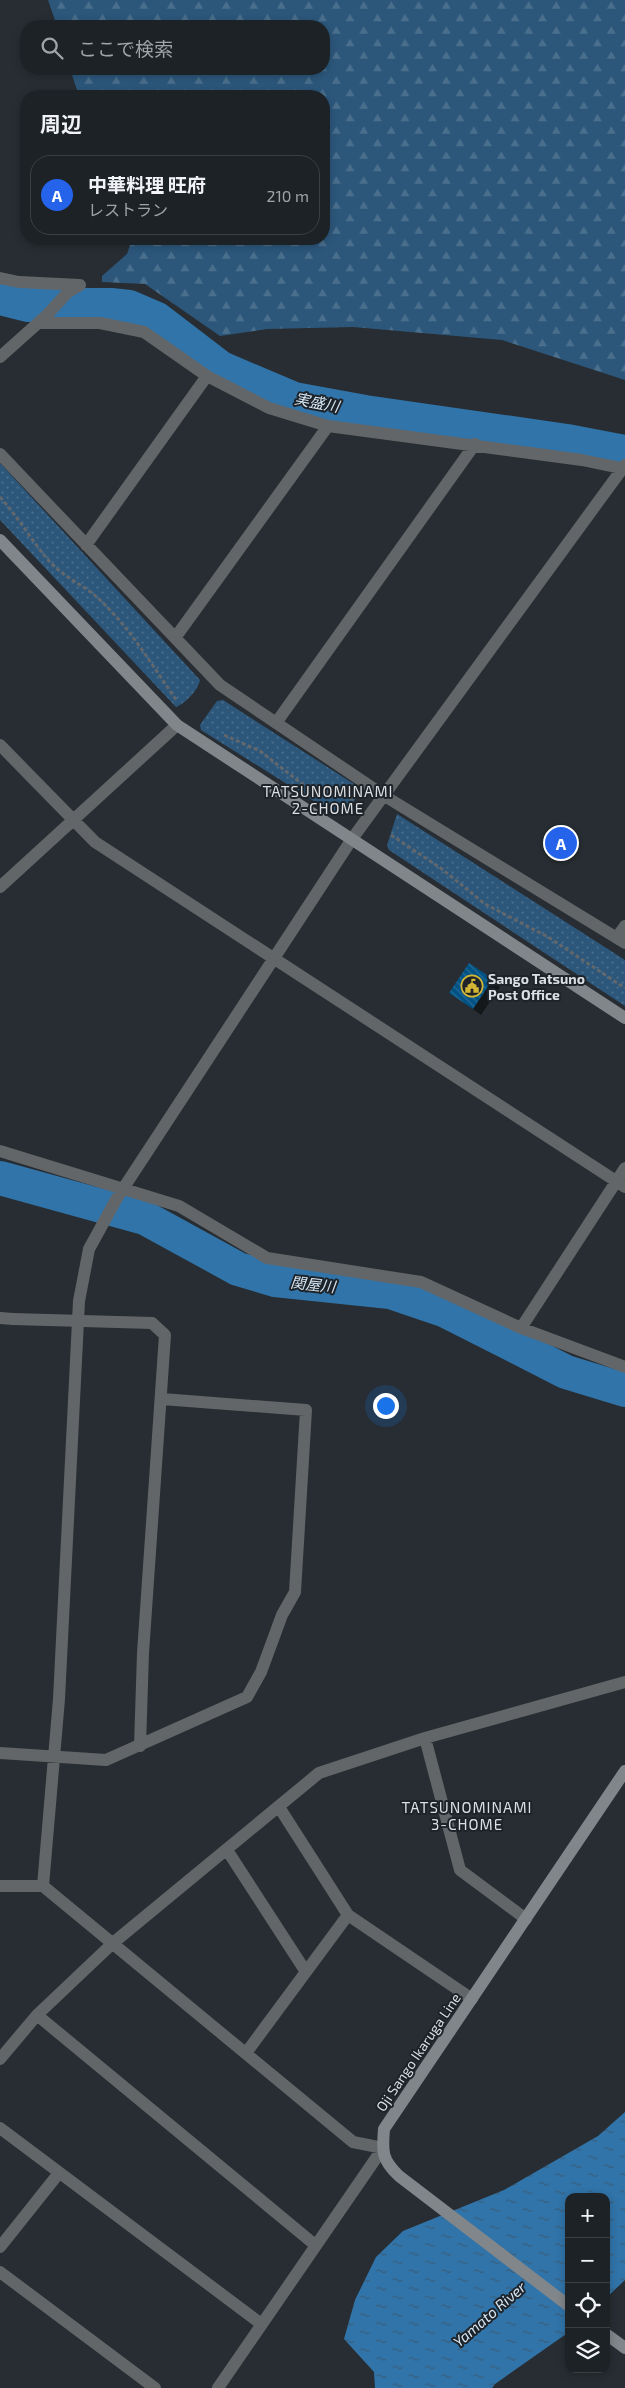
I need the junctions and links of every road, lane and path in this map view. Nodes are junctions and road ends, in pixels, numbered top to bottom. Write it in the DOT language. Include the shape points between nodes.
graph roads {
  1 [pos="0,278"];
  2 [pos="43,319"];
  3 [pos="0,357"];
  4 [pos="208,376"];
  5 [pos="328,426"];
  6 [pos="475,444"];
  7 [pos="0,454"];
  8 [pos="624,468"];
  9 [pos="0,497"];
  10 [pos="0,540"];
  11 [pos="86,544"];
  12 [pos="175,638"];
  13 [pos="179,704"];
  14 [pos="276,723"];
  15 [pos="177,725"];
  16 [pos="220,734"];
  17 [pos="0,745"];
  18 [pos="383,796"];
  19 [pos="354,800"];
  20 [pos="73,820"];
  21 [pos="391,835"];
  22 [pos="352,839"];
  23 [pos="0,887"];
  24 [pos="625,926"];
  25 [pos="621,940"];
  26 [pos="275,959"];
  27 [pos="625,988"];
  28 [pos="625,1018"];
  29 [pos="0,1151"];
  30 [pos="625,1168"];
  31 [pos="621,1184"];
  32 [pos="120,1194"];
  33 [pos="0,1318"];
  34 [pos="520,1328"];
  35 [pos="625,1367"];
  36 [pos="162,1400"];
  37 [pos="625,1682"];
  38 [pos="425,1738"];
  39 [pos="140,1746"];
  40 [pos="0,1753"];
  41 [pos="55,1756"];
  42 [pos="625,1771"];
  43 [pos="278,1807"];
  44 [pos="227,1850"];
  45 [pos="0,1886"];
  46 [pos="43,1886"];
  47 [pos="348,1915"];
  48 [pos="526,1919"];
  49 [pos="114,1943"];
  50 [pos="306,1972"];
  51 [pos="472,1999"];
  52 [pos="38,2015"];
  53 [pos="246,2053"];
  54 [pos="0,2059"];
  55 [pos="0,2128"];
  56 [pos="383,2148"];
  57 [pos="59,2172"];
  58 [pos="314,2244"];
  59 [pos="0,2247"];
  60 [pos="0,2272"];
  61 [pos="565,2303"];
  62 [pos="260,2324"];
  63 [pos="610,2337"];
  64 [pos="625,2348"];
  65 [pos="155,2388"];
  66 [pos="218,2388"];
  1 -- 2 [label="street" via="80,285 68,292"];
  2 -- 3 [label="street"];
  2 -- 4 [label="street" via="100,323 144,332"];
  4 -- 5 [label="street" via="269,408"];
  4 -- 11 [label="street"];
  5 -- 6 [label="street"];
  5 -- 12 [label="street"];
  6 -- 8 [label="street"];
  6 -- 14 [label="street"];
  7 -- 11 [label="street"];
  8 -- 18 [label="street"];
  9 -- 13 [label="path" via="64,576 91,593 114,616 147,656"];
  10 -- 15 [label="street"];
  11 -- 12 [label="street"];
  12 -- 14 [label="street" via="220,685"];
  14 -- 18 [label="street"];
  15 -- 20 [label="street"];
  15 -- 22 [label="street"];
  16 -- 19 [label="path" via="260,751 306,787"];
  17 -- 20 [label="street"];
  18 -- 22 [label="street"];
  18 -- 25 [label="street"];
  20 -- 23 [label="street"];
  20 -- 26 [label="street" via="95,842"];
  21 -- 27 [label="path" via="486,904 548,937"];
  22 -- 26 [label="street"];
  22 -- 28 [label="street"];
  24 -- 25 [label="street"];
  26 -- 31 [label="street"];
  26 -- 32 [label="street"];
  29 -- 32 [label="street"];
  30 -- 31 [label="street"];
  31 -- 34 [label="street"];
  32 -- 34 [label="street" via="179,1206 267,1258 421,1282"];
  32 -- 41 [label="street" via="90,1248 79,1301"];
  33 -- 36 [label="street, bridge" via="152,1323 165,1335"];
  34 -- 35 [label="street"];
  36 -- 39 [label="street" via="143,1653"];
  36 -- 39 [label="street" via="306,1410 295,1592 282,1615 261,1672 247,1696"];
  37 -- 38 [label="street"];
  38 -- 43 [label="street" via="319,1773"];
  38 -- 48 [label="street" via="460,1870"];
  39 -- 41 [label="street" via="106,1760"];
  40 -- 41 [label="street"];
  41 -- 46 [label="street"];
  42 -- 48 [label="street, Oji Sango Ikaruga Line"];
  43 -- 44 [label="street"];
  43 -- 47 [label="street"];
  44 -- 49 [label="street"];
  44 -- 50 [label="street"];
  45 -- 46 [label="street"];
  46 -- 49 [label="street"];
  47 -- 50 [label="street"];
  47 -- 51 [label="street"];
  48 -- 51 [label="street, Oji Sango Ikaruga Line"];
  49 -- 52 [label="street"];
  49 -- 53 [label="street"];
  50 -- 53 [label="street"];
  51 -- 56 [label="street, Oji Sango Ikaruga Line" via="384,2129"];
  52 -- 54 [label="street"];
  52 -- 58 [label="street"];
  53 -- 56 [label="street" via="352,2142"];
  55 -- 57 [label="street"];
  56 -- 58 [label="street"];
  56 -- 61 [label="street" via="387,2165 399,2176"];
  57 -- 59 [label="street"];
  57 -- 62 [label="street"];
  58 -- 62 [label="street"];
  60 -- 65 [label="street"];
  62 -- 66 [label="street"];
  63 -- 64 [label="street"];
}
